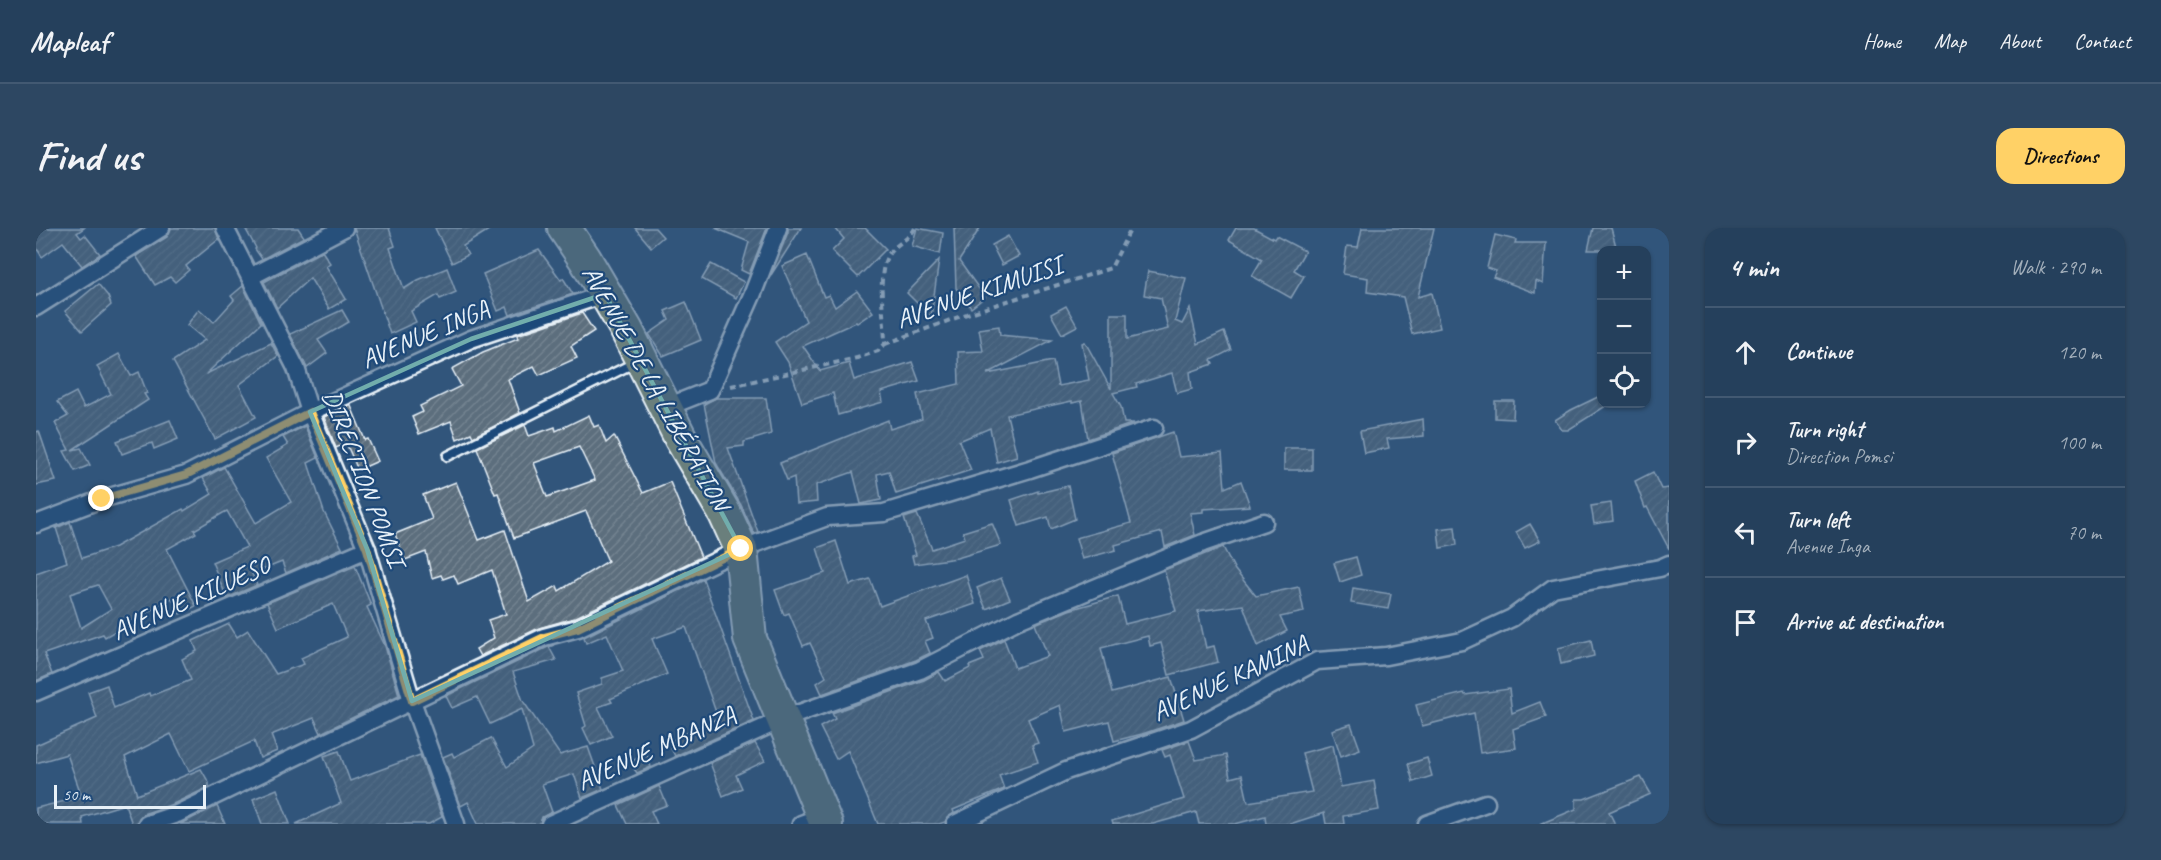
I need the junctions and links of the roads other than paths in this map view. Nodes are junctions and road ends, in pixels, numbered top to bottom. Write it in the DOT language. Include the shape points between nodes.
graph roads {
  1 [pos="160,228"];
  2 [pos="225,228"];
  3 [pos="344,228"];
  4 [pos="564,228"];
  5 [pos="778,228"];
  6 [pos="250,277"];
  7 [pos="605,294"];
  8 [pos="36,307"];
  9 [pos="641,359"];
  10 [pos="667,407"];
  11 [pos="310,412"];
  12 [pos="1155,428"];
  13 [pos="448,456"];
  14 [pos="1264,522"];
  15 [pos="36,524"];
  16 [pos="367,549"];
  17 [pos="741,549"];
  18 [pos="1669,564"];
  19 [pos="36,693"];
  20 [pos="412,701"];
  21 [pos="783,719"];
  22 [pos="1486,803"];
  23 [pos="816,821"];
  24 [pos="147,824"];
  25 [pos="456,824"];
  26 [pos="550,824"];
  27 [pos="955,824"];
  28 [pos="1427,824"];
  1 -- 8 [label="street"];
  2 -- 6 [label="street, DIRECTION POMSI"];
  3 -- 6 [label="street"];
  4 -- 7 [label="highway, AVENUE DE LA LIBÉRATION"];
  5 -- 10 [label="street" via="710,390"];
  6 -- 11 [label="street, DIRECTION POMSI" via="296,368"];
  7 -- 9 [label="highway, AVENUE DE LA LIBÉRATION"];
  7 -- 11 [label="street, AVENUE INGA" via="471,339"];
  9 -- 10 [label="highway, AVENUE DE LA LIBÉRATION"];
  9 -- 13 [label="lane"];
  10 -- 17 [label="highway, AVENUE DE LA LIBÉRATION"];
  11 -- 15 [label="street, AVENUE INGA" via="186,475 102,499"];
  11 -- 16 [label="street, DIRECTION POMSI"];
  12 -- 17 [label="street" via="884,513 826,517"];
  14 -- 21 [label="street, AVENUE MBANZA" via="1203,543 1018,620 920,670"];
  16 -- 19 [label="street, AVENUE KILUESO"];
  16 -- 20 [label="street, DIRECTION POMSI"];
  17 -- 20 [label="street" via="578,628 544,637"];
  17 -- 21 [label="highway, AVENUE DE LA LIBÉRATION" via="750,639"];
  18 -- 27 [label="street, AVENUE KAMINA" via="1553,588 1512,618 1462,641 1386,656 1317,661 1191,729 1066,771"];
  20 -- 24 [label="street"];
  20 -- 25 [label="street, DIRECTION POMSI"];
  21 -- 23 [label="highway, AVENUE DE LA LIBÉRATION"];
  21 -- 26 [label="street, AVENUE MBANZA"];
  22 -- 28 [label="street"];
}
